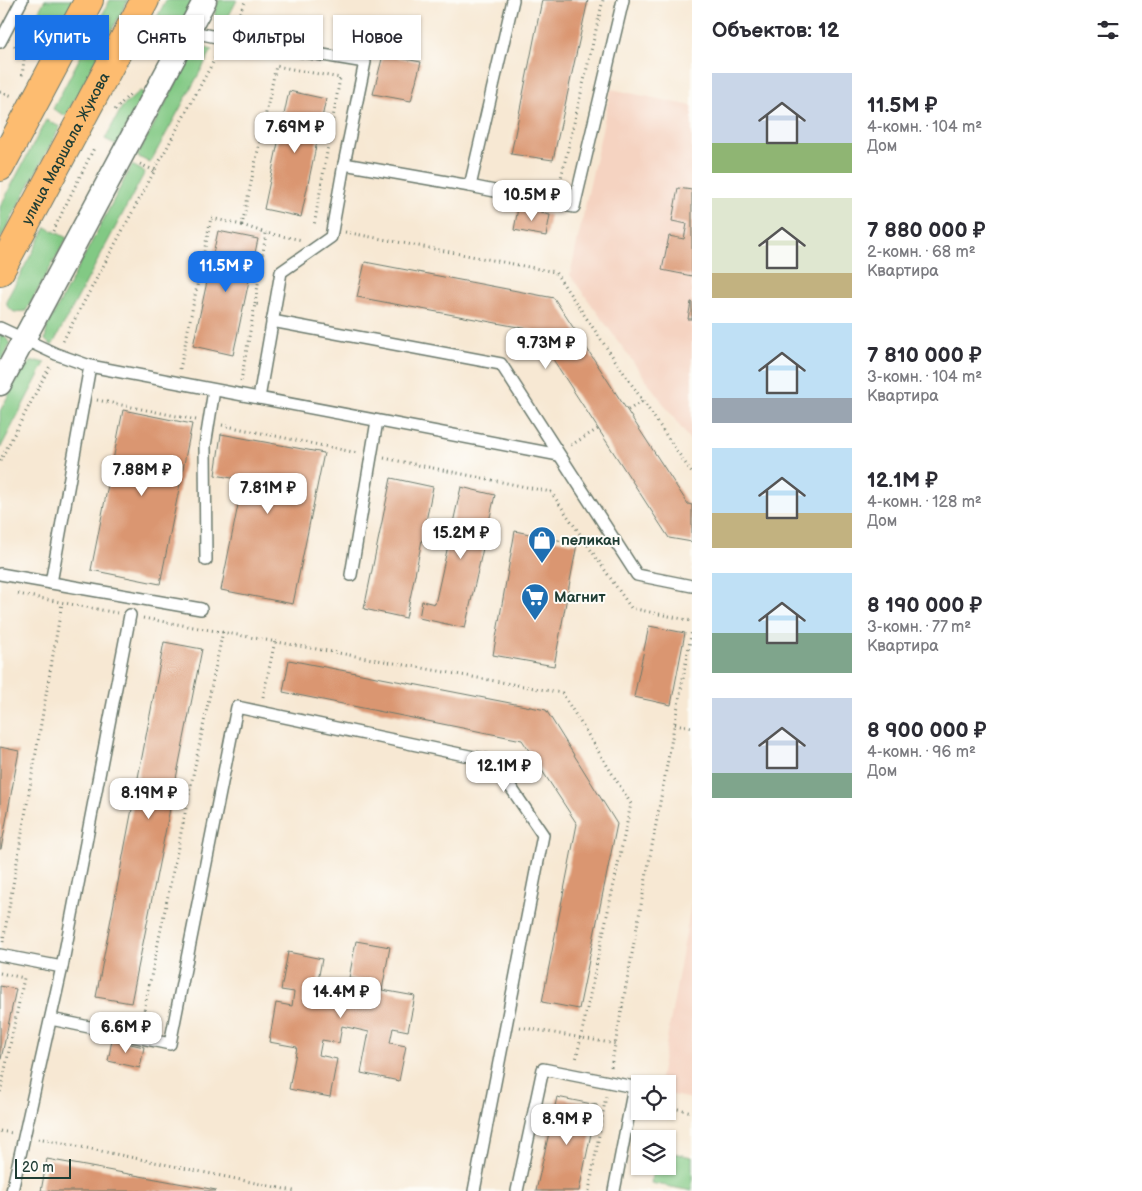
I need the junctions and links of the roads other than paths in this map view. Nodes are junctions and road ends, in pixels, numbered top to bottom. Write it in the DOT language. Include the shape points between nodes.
graph roads {
  1 [pos="22,0"];
  2 [pos="88,0"];
  3 [pos="145,0"];
  4 [pos="205,0"];
  5 [pos="513,0"];
  6 [pos="624,0"];
  7 [pos="197,15"];
  8 [pos="204,34"];
  9 [pos="1,41"];
  10 [pos="172,60"];
  11 [pos="344,164"];
  12 [pos="0,168"];
  13 [pos="470,186"];
  14 [pos="0,271"];
  15 [pos="272,321"];
  16 [pos="0,328"];
  17 [pos="23,339"];
  18 [pos="90,366"];
  19 [pos="0,384"];
  20 [pos="214,390"];
  21 [pos="259,398"];
  22 [pos="377,421"];
  23 [pos="559,455"];
  24 [pos="206,560"];
  25 [pos="0,574"];
  26 [pos="351,575"];
  27 [pos="51,583"];
  28 [pos="692,586"];
  29 [pos="201,609"];
  30 [pos="130,615"];
  31 [pos="1,955"];
  32 [pos="62,967"];
  33 [pos="51,1019"];
  34 [pos="12,1191"];
  35 [pos="474,1191"];
  36 [pos="517,1191"];
  37 [pos="614,1191"];
  1 -- 9 [label="lane"];
  2 -- 12 [label="main road"];
  3 -- 14 [label="main road, улица Маршала Жукова"];
  4 -- 7 [label="street"];
  5 -- 13 [label="lane"];
  6 -- 13 [label="lane" via="574,207"];
  8 -- 11 [label="lane" via="365,62"];
  10 -- 17 [label="street"];
  11 -- 13 [label="lane"];
  11 -- 15 [label="lane" via="331,237 281,272"];
  15 -- 21 [label="lane"];
  15 -- 23 [label="lane" via="501,364"];
  16 -- 17 [label="lane"];
  17 -- 18 [label="lane"];
  17 -- 19 [label="street"];
  18 -- 20 [label="lane"];
  18 -- 27 [label="lane"];
  20 -- 21 [label="lane"];
  20 -- 24 [label="lane" via="205,446"];
  21 -- 22 [label="lane"];
  22 -- 23 [label="lane"];
  22 -- 26 [label="lane"];
  23 -- 28 [label="lane" via="637,575"];
  25 -- 27 [label="lane"];
  27 -- 29 [label="lane"];
  30 -- 32 [label="lane"];
  31 -- 32 [label="lane"];
  32 -- 33 [label="lane"];
  33 -- 34 [label="lane"];
  33 -- 35 [label="lane" via="170,1044 236,707 493,761 543,834"];
  36 -- 37 [label="lane" via="543,1069 634,1087"];
}
